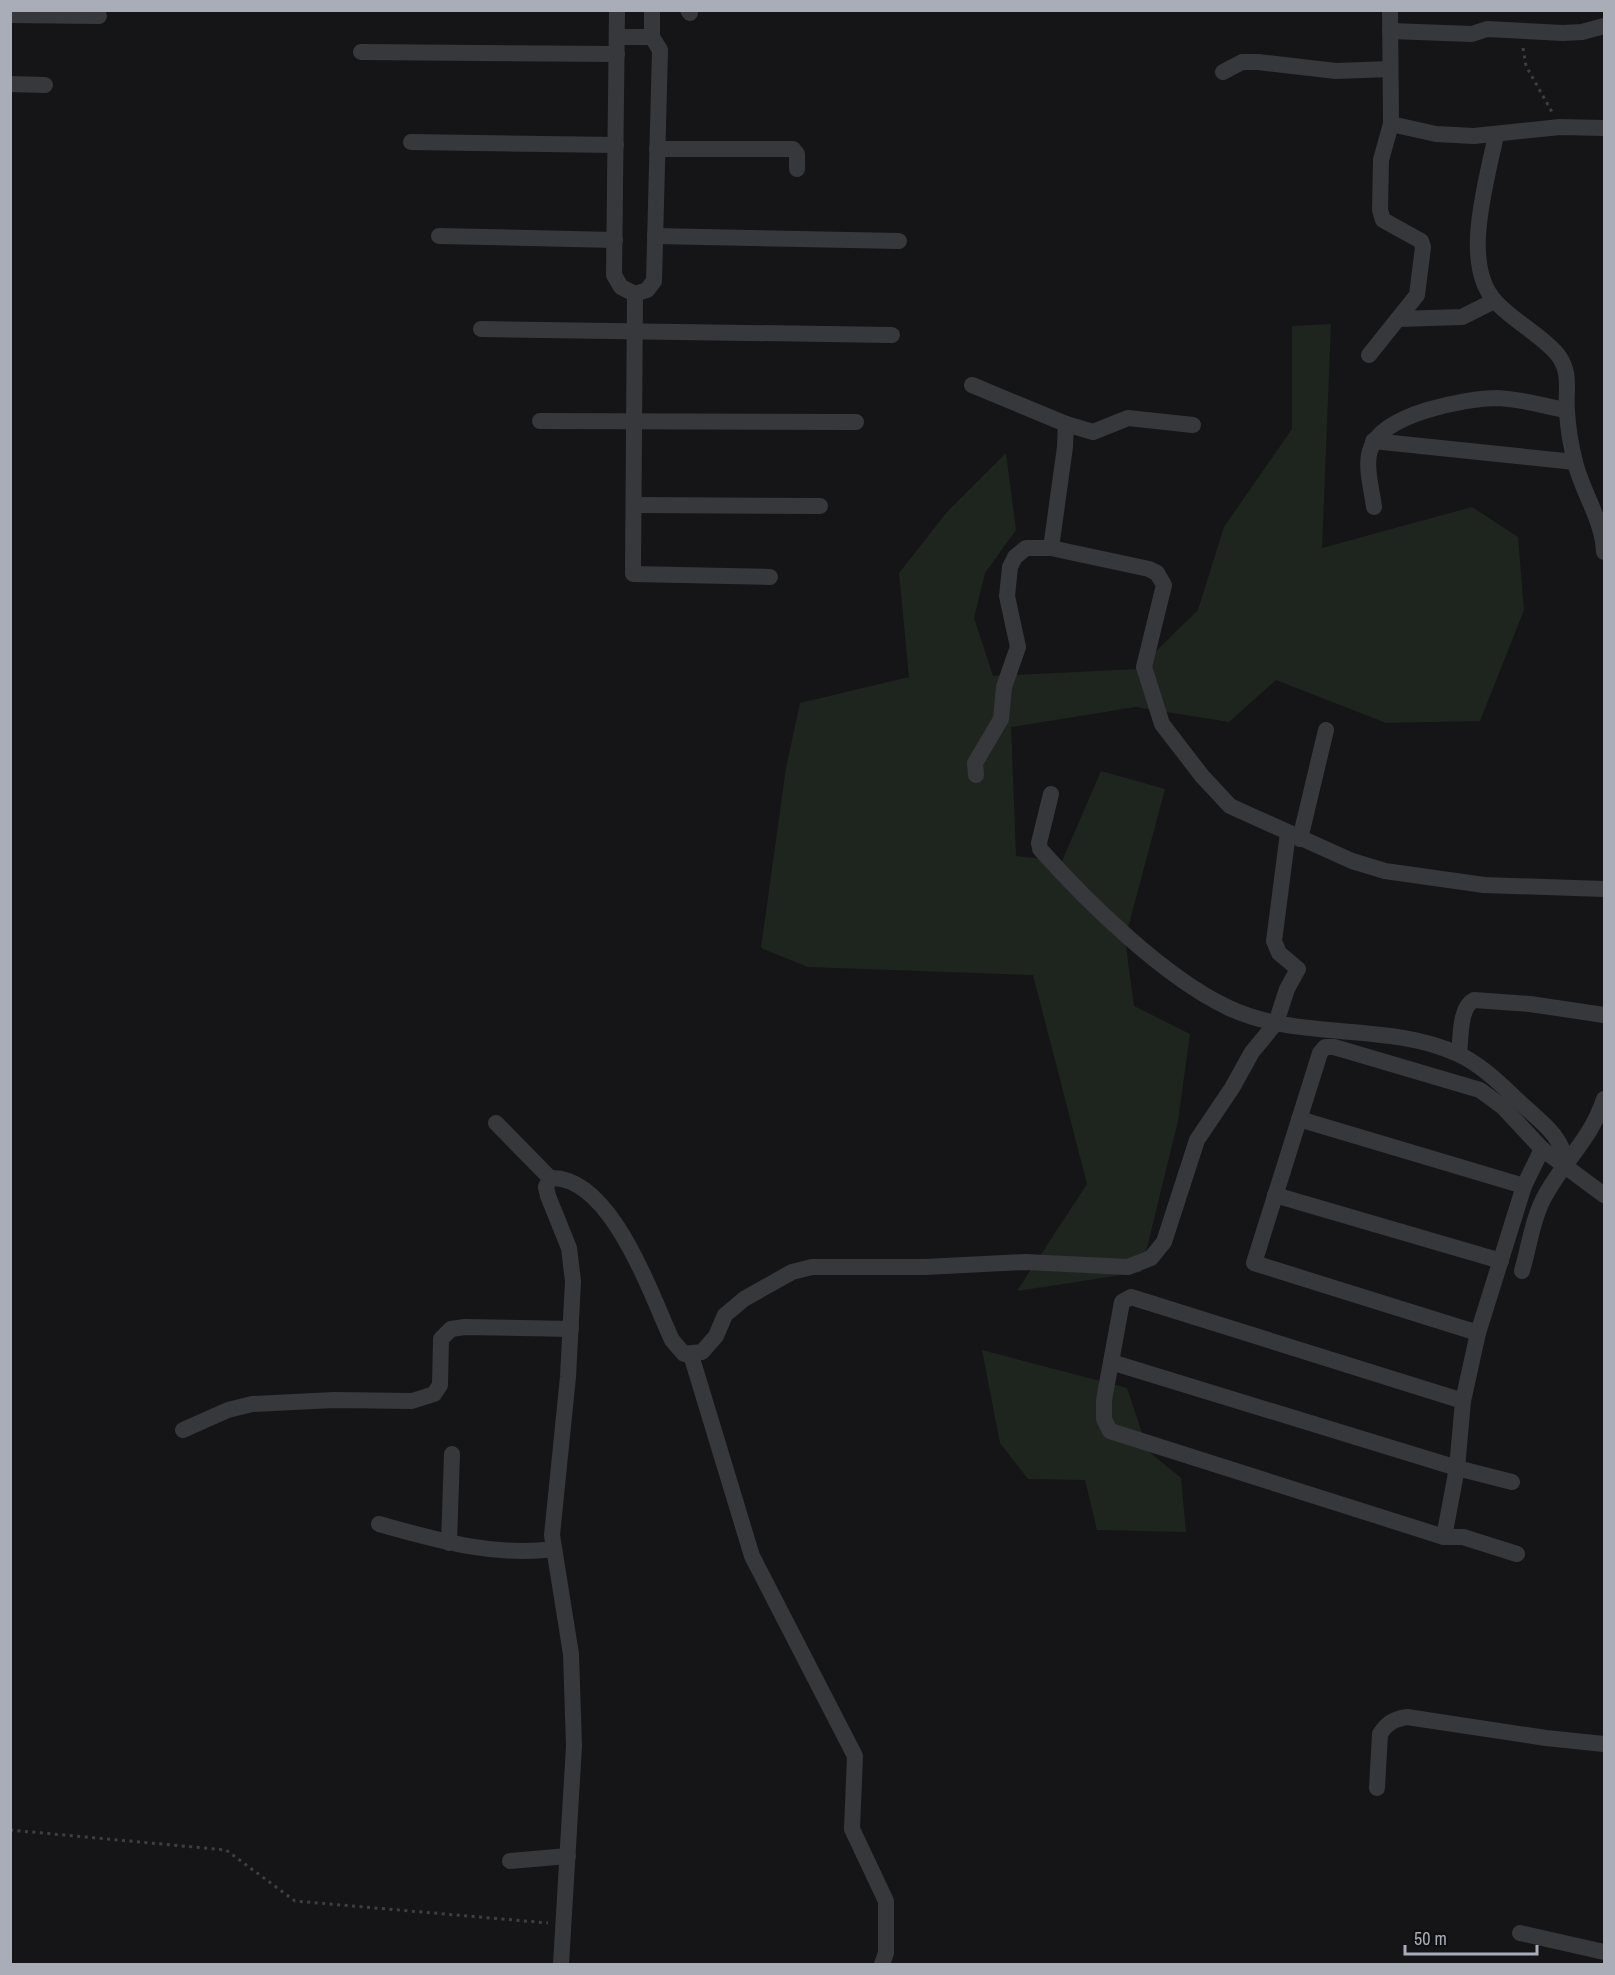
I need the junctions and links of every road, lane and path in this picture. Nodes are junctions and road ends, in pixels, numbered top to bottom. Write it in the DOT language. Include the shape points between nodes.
graph roads {
  1 [pos="617,10"];
  2 [pos="652,10"];
  3 [pos="1390,10"];
  4 [pos="10,15"];
  5 [pos="99,16"];
  6 [pos="1605,26"];
  7 [pos="1390,31"];
  8 [pos="1524,31"];
  9 [pos="617,37"];
  10 [pos="652,37"];
  11 [pos="361,52"];
  12 [pos="617,54"];
  13 [pos="1390,69"];
  14 [pos="1223,72"];
  15 [pos="10,84"];
  16 [pos="45,85"];
  17 [pos="1391,124"];
  18 [pos="1560,126"];
  19 [pos="1605,128"];
  20 [pos="1496,135"];
  21 [pos="411,142"];
  22 [pos="616,145"];
  23 [pos="657,149"];
  24 [pos="797,169"];
  25 [pos="439,236"];
  26 [pos="655,236"];
  27 [pos="615,240"];
  28 [pos="899,241"];
  29 [pos="635,294"];
  30 [pos="1494,301"];
  31 [pos="1398,319"];
  32 [pos="481,329"];
  33 [pos="635,331"];
  34 [pos="892,335"];
  35 [pos="1369,355"];
  36 [pos="972,385"];
  37 [pos="1566,410"];
  38 [pos="540,421"];
  39 [pos="634,421"];
  40 [pos="856,422"];
  41 [pos="1066,424"];
  42 [pos="1193,425"];
  43 [pos="1373,441"];
  44 [pos="1575,462"];
  45 [pos="634,505"];
  46 [pos="820,506"];
  47 [pos="1374,507"];
  48 [pos="1604,534"];
  49 [pos="1051,549"];
  50 [pos="1605,552"];
  51 [pos="770,577"];
  52 [pos="1326,730"];
  53 [pos="976,775"];
  54 [pos="1051,794"];
  55 [pos="1294,836"];
  56 [pos="1605,889"];
  57 [pos="1605,1015"];
  58 [pos="1276,1023"];
  59 [pos="1459,1054"];
  60 [pos="1605,1100"];
  61 [pos="1299,1119"];
  62 [pos="496,1123"];
  63 [pos="1542,1149"];
  64 [pos="1566,1164"];
  65 [pos="550,1179"];
  66 [pos="1524,1186"];
  67 [pos="1275,1195"];
  68 [pos="1605,1195"];
  69 [pos="1501,1261"];
  70 [pos="1522,1271"];
  71 [pos="571,1329"];
  72 [pos="1478,1333"];
  73 [pos="691,1355"];
  74 [pos="1111,1362"];
  75 [pos="1463,1401"];
  76 [pos="183,1431"];
  77 [pos="452,1454"];
  78 [pos="1457,1468"];
  79 [pos="1512,1482"];
  80 [pos="379,1524"];
  81 [pos="1444,1537"];
  82 [pos="449,1543"];
  83 [pos="554,1549"];
  84 [pos="1517,1554"];
  85 [pos="1605,1744"];
  86 [pos="1377,1788"];
  87 [pos="10,1830"];
  88 [pos="568,1856"];
  89 [pos="510,1861"];
  90 [pos="564,1924"];
  91 [pos="1520,1933"];
  92 [pos="1605,1952"];
  93 [pos="561,1965"];
  94 [pos="882,1965"];
  1 -- 9 [label="street"];
  2 -- 10 [label="street"];
  3 -- 7 [label="street"];
  4 -- 5 [label="street"];
  6 -- 8 [label="street" via="1582,32"];
  7 -- 8 [label="street"];
  7 -- 13 [label="street"];
  8 -- 18 [label="path" via="1526,66"];
  9 -- 10 [label="street"];
  9 -- 12 [label="street"];
  10 -- 23 [label="street" via="660,50"];
  11 -- 12 [label="street"];
  12 -- 22 [label="street"];
  13 -- 14 [label="street" via="1336,71 1242,62"];
  13 -- 17 [label="street"];
  15 -- 16 [label="street"];
  17 -- 20 [label="street" via="1436,134"];
  17 -- 31 [label="street" via="1381,160 1380,210 1383,220 1420,241 1423,247 1417,295"];
  18 -- 19 [label="street"];
  18 -- 20 [label="street"];
  20 -- 30 [label="street" via="1476,244 1485,285"];
  21 -- 22 [label="street"];
  22 -- 27 [label="street"];
  23 -- 24 [label="street" via="793,149"];
  23 -- 26 [label="street"];
  25 -- 27 [label="street"];
  26 -- 28 [label="street"];
  26 -- 29 [label="street" via="654,281 647,290"];
  27 -- 29 [label="street" via="614,276 621,287"];
  29 -- 33 [label="street"];
  30 -- 31 [label="street" via="1462,317"];
  30 -- 37 [label="street" via="1558,354 1567,373"];
  31 -- 35 [label="street"];
  32 -- 33 [label="street"];
  33 -- 34 [label="street"];
  33 -- 39 [label="street"];
  36 -- 41 [label="street"];
  37 -- 43 [label="street" via="1500,398 1478,400 1443,406 1391,425"];
  37 -- 44 [label="street"];
  38 -- 39 [label="street"];
  39 -- 40 [label="street"];
  39 -- 45 [label="street"];
  41 -- 42 [label="street" via="1093,432 1128,418"];
  41 -- 49 [label="street"];
  43 -- 44 [label="street"];
  43 -- 47 [label="street" via="1369,457"];
  44 -- 48 [label="street"];
  45 -- 46 [label="street"];
  45 -- 51 [label="street" via="633,574"];
  48 -- 50 [label="street"];
  49 -- 53 [label="street" via="1026,548 1015,556 1010,567 1007,596 1018,647 1004,687 1002,719 975,763"];
  49 -- 55 [label="street" via="1157,573 1164,585 1143,662 1162,724 1230,806"];
  52 -- 55 [label="street"];
  54 -- 58 [label="street" via="1040,849 1106,916 1159,962 1225,1006"];
  55 -- 56 [label="street" via="1367,866 1428,879"];
  55 -- 58 [label="street" via="1274,941 1279,953 1298,969"];
  57 -- 59 [label="street" via="1474,1000 1465,1011"];
  58 -- 59 [label="street" via="1405,1039"];
  58 -- 73 [label="street" via="1252,1052 1197,1140 1164,1242 1142,1263 1128,1267 1024,1262 812,1267 792,1272 744,1299 725,1315 716,1336 702,1352"];
  59 -- 64 [label="street" via="1482,1068 1541,1121 1561,1142"];
  60 -- 64 [label="street" via="1588,1136"];
  61 -- 63 [label="street" via="1320,1053 1325,1047 1334,1047 1480,1090 1503,1107"];
  61 -- 66 [label="street"];
  61 -- 67 [label="street"];
  62 -- 65 [label="street"];
  63 -- 64 [label="street"];
  63 -- 66 [label="street"];
  64 -- 68 [label="street"];
  64 -- 70 [label="street" via="1544,1198"];
  65 -- 71 [label="street" via="546,1187 548,1196 569,1248 573,1281"];
  65 -- 73 [label="street" via="561,1178 584,1189 613,1218 672,1340 684,1354"];
  66 -- 69 [label="street"];
  67 -- 69 [label="street"];
  67 -- 72 [label="street" via="1254,1263"];
  69 -- 72 [label="street"];
  71 -- 76 [label="street" via="451,1329 441,1340 440,1385 428,1397 412,1401 252,1404 228,1410"];
  71 -- 83 [label="street"];
  72 -- 75 [label="street"];
  73 -- 94 [label="street" via="752,1556 855,1756 852,1830 886,1902 886,1953"];
  74 -- 75 [label="street" via="1122,1302 1131,1297"];
  74 -- 78 [label="street"];
  74 -- 81 [label="street" via="1104,1400 1104,1419 1110,1431"];
  75 -- 78 [label="street"];
  77 -- 82 [label="street"];
  78 -- 79 [label="street"];
  78 -- 81 [label="street"];
  80 -- 82 [label="street"];
  81 -- 84 [label="street" via="1463,1537"];
  82 -- 83 [label="street" via="510,1552"];
  83 -- 88 [label="street" via="571,1654 574,1746"];
  85 -- 86 [label="street" via="1407,1717 1384,1727 1380,1734"];
  87 -- 90 [label="path" via="226,1850 295,1901"];
  88 -- 89 [label="street"];
  88 -- 90 [label="street"];
  90 -- 93 [label="street"];
  91 -- 92 [label="street"];
}
